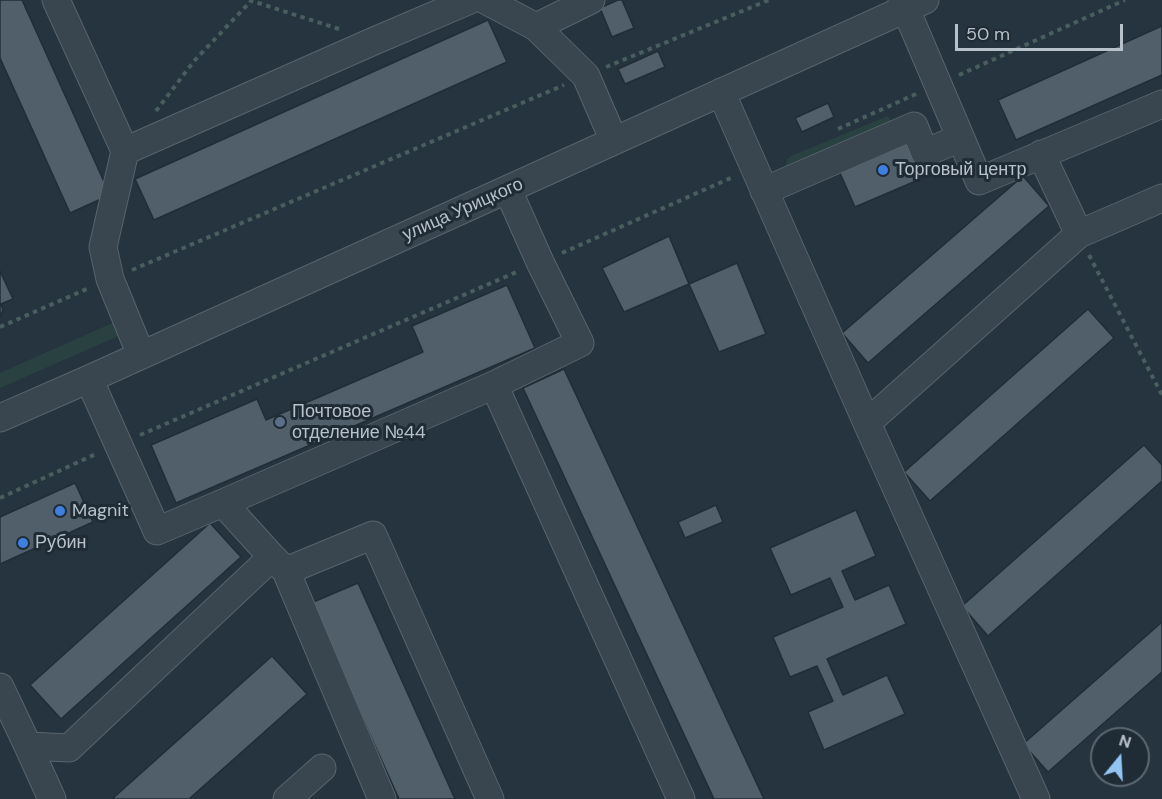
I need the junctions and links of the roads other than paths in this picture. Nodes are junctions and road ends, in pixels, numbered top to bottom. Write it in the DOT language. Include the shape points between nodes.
graph roads {
  1 [pos="56,0"];
  2 [pos="470,0"];
  3 [pos="485,0"];
  4 [pos="591,0"];
  5 [pos="911,3"];
  6 [pos="536,27"];
  7 [pos="721,92"];
  8 [pos="1162,104"];
  9 [pos="960,138"];
  10 [pos="614,141"];
  11 [pos="125,151"];
  12 [pos="1041,154"];
  13 [pos="508,190"];
  14 [pos="764,190"];
  15 [pos="1162,198"];
  16 [pos="1078,234"];
  17 [pos="141,355"];
  18 [pos="89,379"];
  19 [pos="494,385"];
  20 [pos="0,418"];
  21 [pos="867,423"];
  22 [pos="223,503"];
  23 [pos="279,564"];
  24 [pos="3,699"];
  25 [pos="28,746"];
  26 [pos="322,768"];
  27 [pos="52,799"];
  28 [pos="287,799"];
  29 [pos="382,799"];
  30 [pos="490,799"];
  31 [pos="681,799"];
  32 [pos="1036,799"];
  1 -- 11 [label="street"];
  2 -- 11 [label="street"];
  3 -- 6 [label="street"];
  4 -- 6 [label="street"];
  5 -- 7 [label="street, улица Урицкого"];
  5 -- 9 [label="street"];
  6 -- 10 [label="street" via="586,76"];
  7 -- 10 [label="street, улица Урицкого"];
  7 -- 14 [label="street"];
  8 -- 12 [label="street"];
  9 -- 12 [label="street" via="979,181"];
  9 -- 14 [label="street" via="925,153 914,126"];
  10 -- 13 [label="street, улица Урицкого"];
  11 -- 17 [label="street" via="104,247 110,279"];
  12 -- 16 [label="street"];
  13 -- 17 [label="street, улица Урицкого"];
  13 -- 19 [label="street" via="580,344"];
  14 -- 21 [label="street"];
  15 -- 16 [label="street"];
  16 -- 21 [label="street"];
  17 -- 18 [label="street, улица Урицкого"];
  18 -- 20 [label="street, улица Урицкого"];
  18 -- 22 [label="street" via="157,531"];
  19 -- 22 [label="street"];
  19 -- 31 [label="street"];
  21 -- 32 [label="street"];
  22 -- 23 [label="street"];
  23 -- 25 [label="street" via="69,748"];
  23 -- 29 [label="street"];
  23 -- 30 [label="street" via="373,535"];
  24 -- 25 [label="street"];
  25 -- 27 [label="street"];
  26 -- 28 [label="street"];
}
